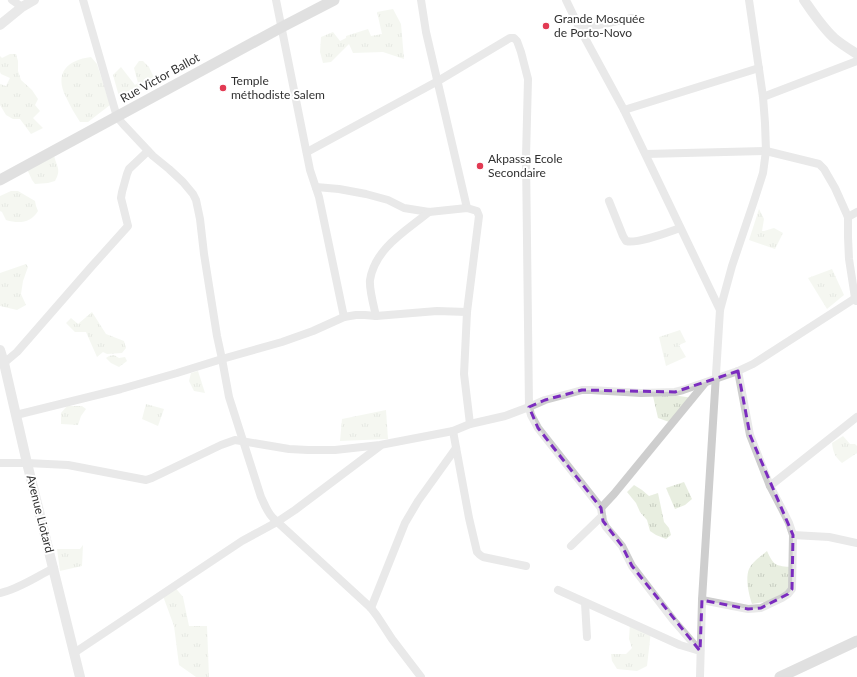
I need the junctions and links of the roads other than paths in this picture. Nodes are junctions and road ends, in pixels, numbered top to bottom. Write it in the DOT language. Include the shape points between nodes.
graph roads {
  1 [pos="12,0"];
  2 [pos="34,0"];
  3 [pos="83,0"];
  4 [pos="276,0"];
  5 [pos="334,0"];
  6 [pos="421,0"];
  7 [pos="566,0"];
  8 [pos="749,0"];
  9 [pos="804,0"];
  10 [pos="22,7"];
  11 [pos="632,18"];
  12 [pos="0,25"];
  13 [pos="282,26"];
  14 [pos="580,29"];
  15 [pos="857,54"];
  16 [pos="857,61"];
  17 [pos="759,68"];
  18 [pos="438,81"];
  19 [pos="763,97"];
  20 [pos="624,110"];
  21 [pos="117,117"];
  22 [pos="766,151"];
  23 [pos="148,152"];
  24 [pos="307,152"];
  25 [pos="646,154"];
  26 [pos="0,180"];
  27 [pos="316,187"];
  28 [pos="609,201"];
  29 [pos="466,208"];
  30 [pos="429,212"];
  31 [pos="857,212"];
  32 [pos="848,217"];
  33 [pos="680,228"];
  34 [pos="856,300"];
  35 [pos="720,310"];
  36 [pos="467,312"];
  37 [pos="376,316"];
  38 [pos="344,317"];
  39 [pos="0,350"];
  40 [pos="222,359"];
  41 [pos="4,364"];
  42 [pos="738,372"];
  43 [pos="716,379"];
  44 [pos="706,383"];
  45 [pos="529,407"];
  46 [pos="16,415"];
  47 [pos="857,417"];
  48 [pos="470,424"];
  49 [pos="453,431"];
  50 [pos="244,442"];
  51 [pos="380,446"];
  52 [pos="456,448"];
  53 [pos="27,462"];
  54 [pos="0,463"];
  55 [pos="770,486"];
  56 [pos="602,512"];
  57 [pos="277,522"];
  58 [pos="793,536"];
  59 [pos="857,543"];
  60 [pos="571,546"];
  61 [pos="526,566"];
  62 [pos="54,568"];
  63 [pos="558,590"];
  64 [pos="0,593"];
  65 [pos="702,600"];
  66 [pos="585,602"];
  67 [pos="371,608"];
  68 [pos="587,637"];
  69 [pos="857,641"];
  70 [pos="700,651"];
  71 [pos="74,653"];
  72 [pos="80,677"];
  73 [pos="421,677"];
  74 [pos="700,677"];
  75 [pos="780,677"];
  1 -- 10 [label="street"];
  2 -- 10 [label="street"];
  3 -- 21 [label="street"];
  4 -- 13 [label="street"];
  5 -- 13 [label="main road, Rue Victor Ballot"];
  6 -- 18 [label="street"];
  7 -- 14 [label="street"];
  8 -- 17 [label="street"];
  9 -- 15 [label="street" via="832,37"];
  10 -- 12 [label="street"];
  11 -- 14 [label="street"];
  13 -- 21 [label="main road, Rue Victor Ballot"];
  13 -- 24 [label="street"];
  14 -- 20 [label="street"];
  16 -- 19 [label="street"];
  17 -- 19 [label="street"];
  17 -- 20 [label="street"];
  18 -- 24 [label="street"];
  18 -- 29 [label="street"];
  18 -- 45 [label="street" via="510,38 517,41 522,52 528,79 526,165"];
  19 -- 22 [label="street"];
  20 -- 25 [label="street"];
  21 -- 23 [label="street"];
  21 -- 26 [label="main road, Rue Victor Ballot"];
  22 -- 25 [label="street"];
  22 -- 32 [label="street" via="819,164 824,168"];
  22 -- 35 [label="street" via="763,173"];
  23 -- 40 [label="street" via="183,182 196,200"];
  23 -- 41 [label="street" via="129,169 125,180 121,198 128,226"];
  24 -- 27 [label="street"];
  25 -- 33 [label="street"];
  27 -- 30 [label="street" via="366,194 404,208"];
  27 -- 38 [label="street"];
  28 -- 33 [label="street" via="626,241 656,237"];
  29 -- 30 [label="street"];
  29 -- 36 [label="street" via="477,210 479,216"];
  30 -- 37 [label="street" via="394,239 379,257 370,280"];
  31 -- 32 [label="street"];
  32 -- 34 [label="street" via="849,259"];
  33 -- 35 [label="street"];
  34 -- 42 [label="street"];
  35 -- 43 [label="street"];
  36 -- 37 [label="street" via="437,311"];
  36 -- 48 [label="street" via="464,374"];
  37 -- 38 [label="street"];
  38 -- 40 [label="street" via="282,342"];
  39 -- 41 [label="street, Avenue Liotard"];
  40 -- 46 [label="street" via="121,389"];
  40 -- 50 [label="street" via="229,397"];
  41 -- 46 [label="street, Avenue Liotard"];
  42 -- 43 [label="street"];
  42 -- 55 [label="street" via="750,435"];
  43 -- 44 [label="street"];
  43 -- 65 [label="street"];
  44 -- 45 [label="street" via="667,392 582,390"];
  44 -- 56 [label="street"];
  45 -- 48 [label="street" via="505,416"];
  45 -- 56 [label="street" via="538,428"];
  46 -- 53 [label="street, Avenue Liotard"];
  47 -- 55 [label="street"];
  48 -- 49 [label="street"];
  49 -- 51 [label="street"];
  49 -- 52 [label="street"];
  50 -- 51 [label="street" via="308,450"];
  50 -- 53 [label="street" via="229,442 146,480 68,465"];
  50 -- 57 [label="street" via="261,497 269,514"];
  51 -- 57 [label="street"];
  52 -- 61 [label="street" via="478,552 483,557"];
  52 -- 67 [label="street" via="405,523"];
  53 -- 54 [label="street"];
  53 -- 62 [label="street, Avenue Liotard"];
  55 -- 58 [label="street"];
  56 -- 60 [label="street"];
  56 -- 70 [label="street" via="606,527 622,546 632,566"];
  57 -- 67 [label="street"];
  57 -- 71 [label="street" via="236,545"];
  58 -- 59 [label="street" via="829,537"];
  58 -- 65 [label="street" via="792,588 788,594 761,608 748,609"];
  62 -- 64 [label="street"];
  62 -- 71 [label="street, Avenue Liotard"];
  63 -- 66 [label="street"];
  65 -- 70 [label="street"];
  66 -- 68 [label="street"];
  66 -- 70 [label="street" via="680,645"];
  67 -- 73 [label="street"];
  69 -- 75 [label="main road"];
  70 -- 74 [label="street"];
  71 -- 72 [label="street, Avenue Liotard"];
}
